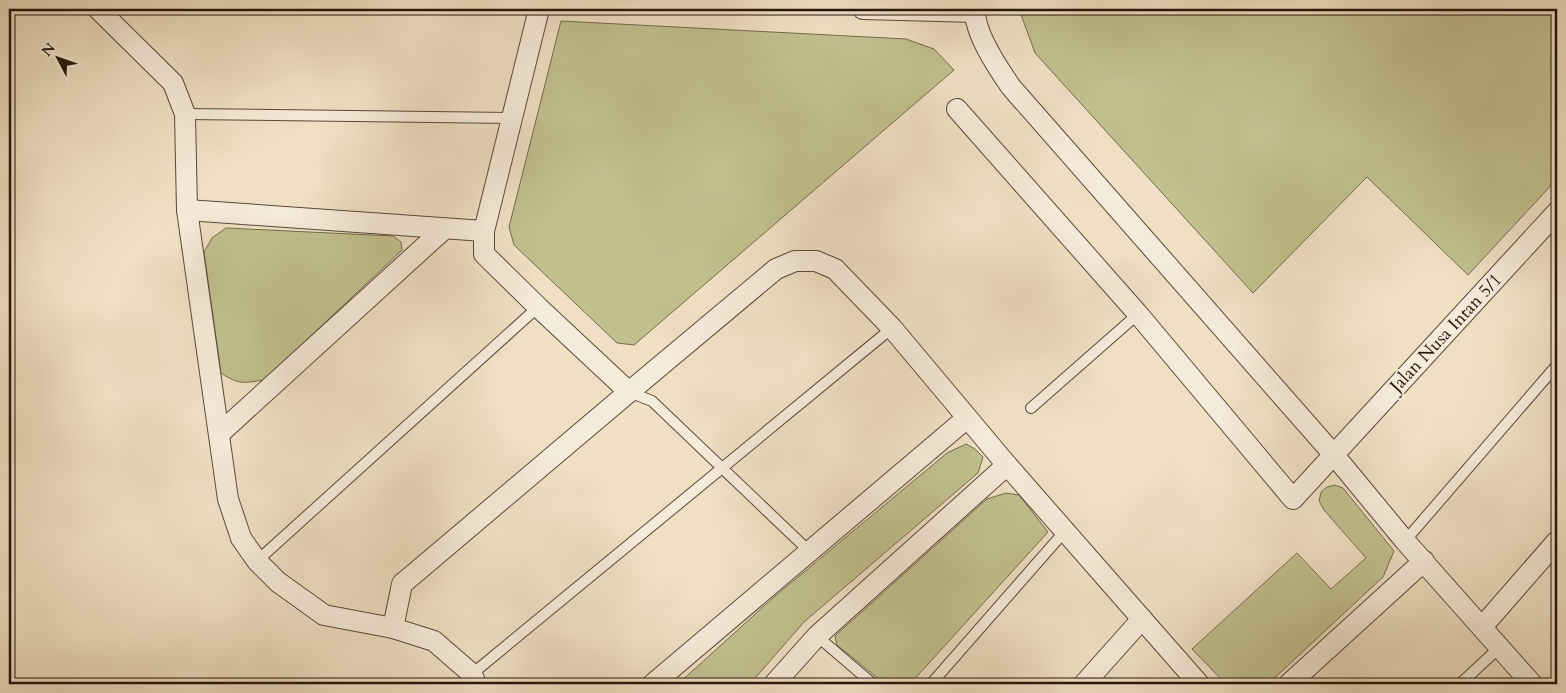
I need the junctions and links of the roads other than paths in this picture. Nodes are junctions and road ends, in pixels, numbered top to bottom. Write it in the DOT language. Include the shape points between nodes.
graph roads {
  1 [pos="98,9"];
  2 [pos="539,9"];
  3 [pos="862,9"];
  4 [pos="975,11"];
  5 [pos="957,109"];
  6 [pos="185,114"];
  7 [pos="512,118"];
  8 [pos="187,210"];
  9 [pos="1554,221"];
  10 [pos="444,229"];
  11 [pos="484,231"];
  12 [pos="538,308"];
  13 [pos="1138,314"];
  14 [pos="892,328"];
  15 [pos="1557,365"];
  16 [pos="629,392"];
  17 [pos="1031,408"];
  18 [pos="967,418"];
  19 [pos="218,434"];
  20 [pos="1334,455"];
  21 [pos="1007,466"];
  22 [pos="723,468"];
  23 [pos="1065,531"];
  24 [pos="1557,541"];
  25 [pos="1405,542"];
  26 [pos="809,551"];
  27 [pos="258,561"];
  28 [pos="1424,561"];
  29 [pos="1142,619"];
  30 [pos="1482,627"];
  31 [pos="393,628"];
  32 [pos="817,636"];
  33 [pos="1500,648"];
  34 [pos="474,679"];
  35 [pos="653,684"];
  36 [pos="774,684"];
  37 [pos="872,684"];
  38 [pos="931,684"];
  39 [pos="1084,684"];
  40 [pos="1199,684"];
  41 [pos="1289,684"];
  42 [pos="1460,684"];
  43 [pos="1532,684"];
  1 -- 6 [label="street" via="173,83"];
  2 -- 7 [label="street"];
  3 -- 4 [label="street"];
  4 -- 20 [label="street" via="992,59 1011,87"];
  5 -- 13 [label="street"];
  6 -- 7 [label="lane"];
  6 -- 8 [label="street"];
  7 -- 11 [label="street"];
  8 -- 10 [label="street"];
  8 -- 19 [label="street"];
  9 -- 20 [label="street, Jalan Nusa Intan 5/1"];
  10 -- 11 [label="street"];
  10 -- 19 [label="street"];
  11 -- 12 [label="street" via="484,254"];
  12 -- 16 [label="street"];
  12 -- 27 [label="lane"];
  13 -- 17 [label="lane"];
  13 -- 20 [label="street, Jalan Nusa Intan 5/1" via="1293,499"];
  14 -- 16 [label="street" via="835,269 816,261 795,261 776,269"];
  14 -- 18 [label="street"];
  14 -- 22 [label="lane"];
  15 -- 25 [label="lane"];
  16 -- 22 [label="lane" via="652,401"];
  16 -- 31 [label="street" via="402,584"];
  18 -- 21 [label="street"];
  18 -- 26 [label="street"];
  19 -- 27 [label="street" via="228,499 241,538"];
  20 -- 25 [label="street"];
  21 -- 23 [label="street"];
  21 -- 32 [label="street"];
  22 -- 26 [label="lane"];
  22 -- 34 [label="lane"];
  23 -- 29 [label="street"];
  23 -- 38 [label="lane"];
  24 -- 30 [label="street"];
  25 -- 28 [label="street"];
  26 -- 35 [label="street"];
  27 -- 31 [label="street" via="278,582 324,614"];
  28 -- 30 [label="street"];
  28 -- 41 [label="street"];
  29 -- 39 [label="street"];
  29 -- 40 [label="street"];
  30 -- 33 [label="street"];
  31 -- 34 [label="street" via="434,641"];
  32 -- 36 [label="street"];
  32 -- 37 [label="lane"];
  33 -- 42 [label="lane"];
  33 -- 43 [label="street"];
}
